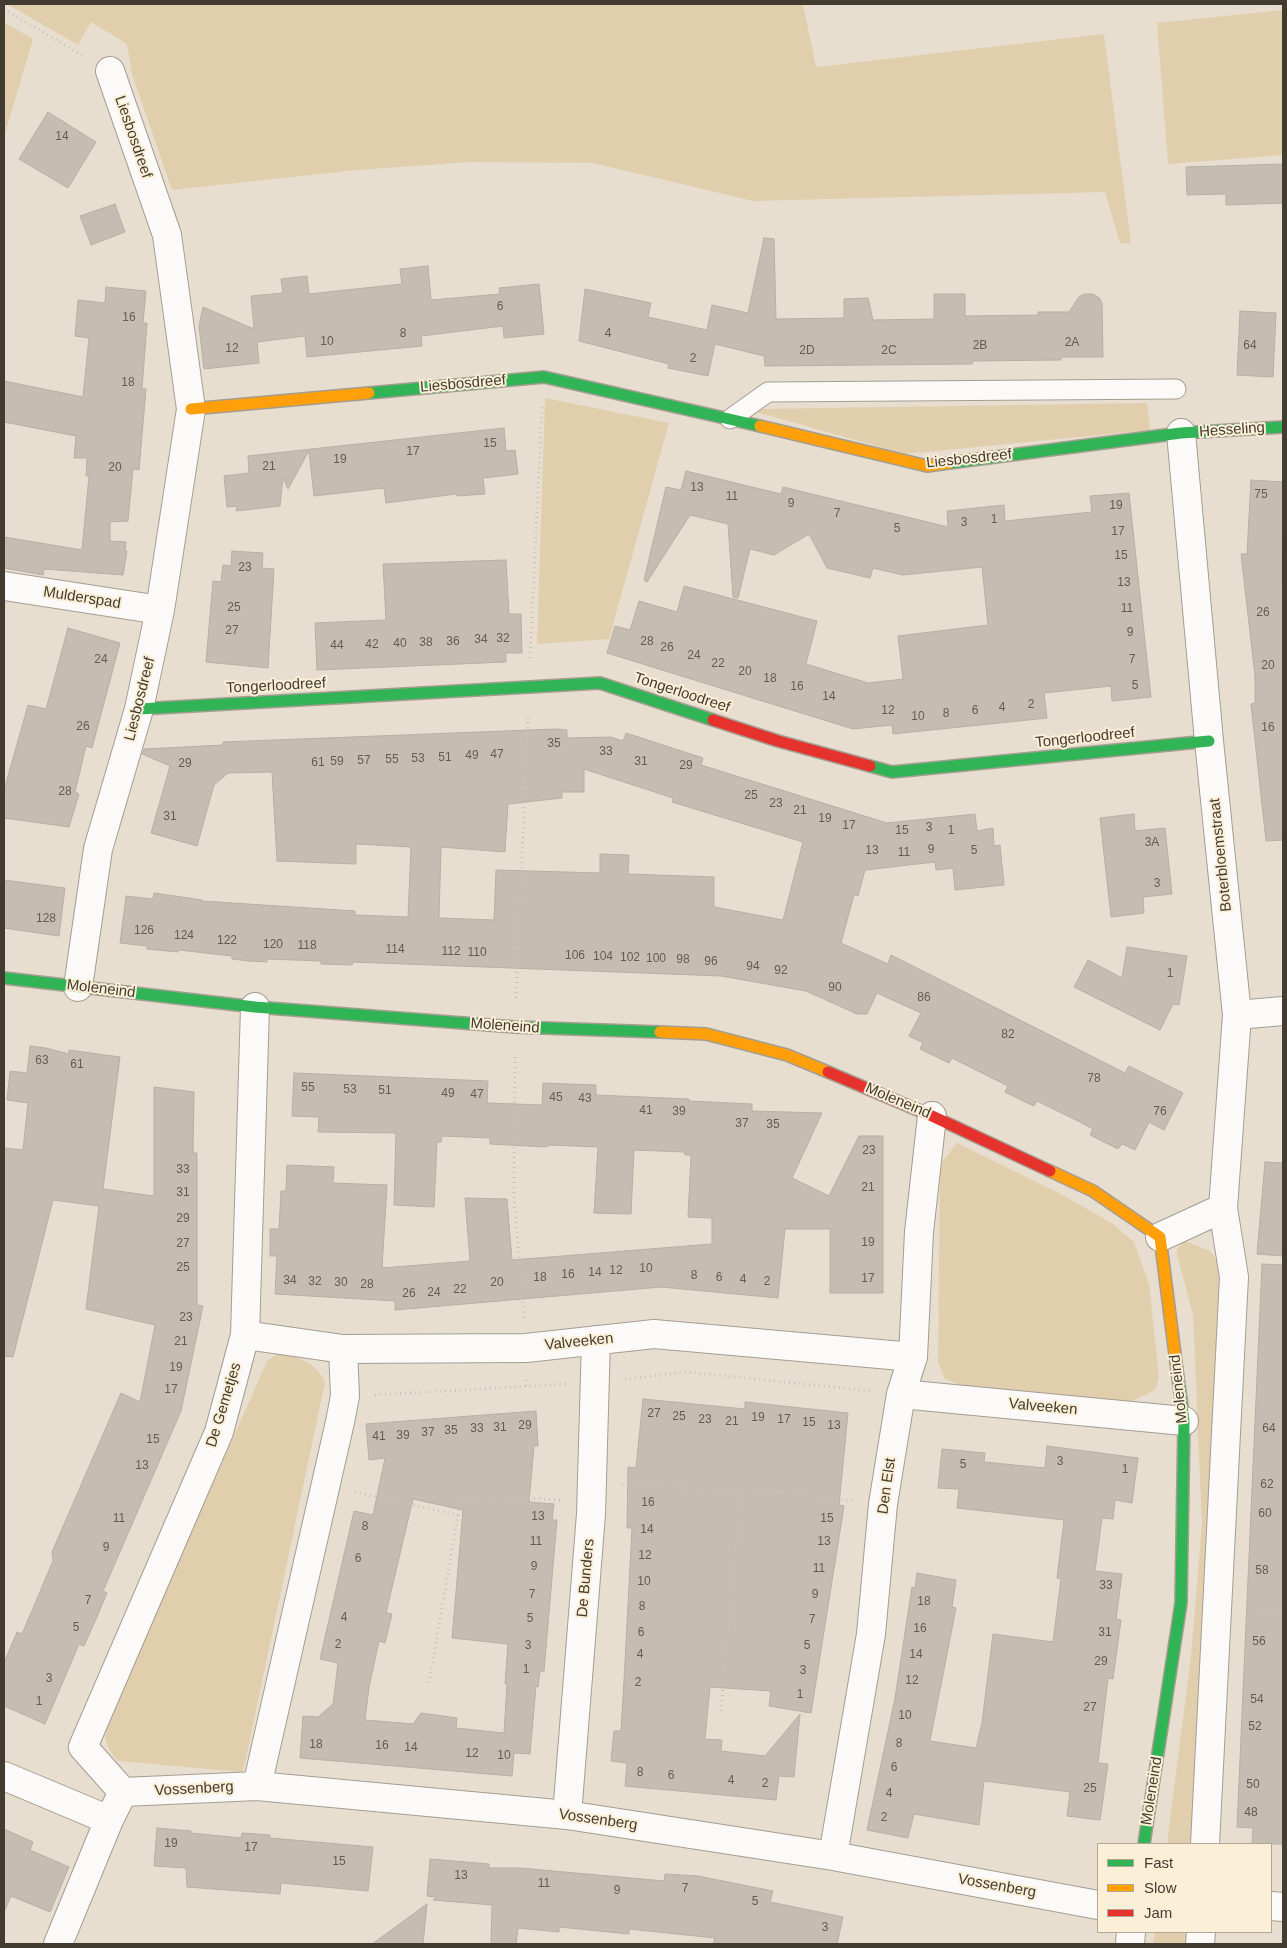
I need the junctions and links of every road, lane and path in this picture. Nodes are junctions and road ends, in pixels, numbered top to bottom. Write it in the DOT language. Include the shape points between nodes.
graph roads {
  1 [pos="4,9"];
  2 [pos="110,71"];
  3 [pos="544,377"];
  4 [pos="1176,390"];
  5 [pos="191,409"];
  6 [pos="730,419"];
  7 [pos="1283,427"];
  8 [pos="1181,433"];
  9 [pos="4,586"];
  10 [pos="160,610"];
  11 [pos="529,687"];
  12 [pos="139,708"];
  13 [pos="1209,741"];
  14 [pos="4,978"];
  15 [pos="78,987"];
  16 [pos="254,1007"];
  17 [pos="1283,1010"];
  18 [pos="1237,1015"];
  19 [pos="515,1027"];
  20 [pos="932,1116"];
  21 [pos="1223,1208"];
  22 [pos="1160,1237"];
  23 [pos="245,1335"];
  24 [pos="596,1340"];
  25 [pos="526,1348"];
  26 [pos="343,1349"];
  27 [pos="913,1357"];
  28 [pos="595,1382"];
  29 [pos="526,1386"];
  30 [pos="901,1394"];
  31 [pos="345,1396"];
  32 [pos="1184,1420"];
  33 [pos="326,1486"];
  34 [pos="740,1491"];
  35 [pos="592,1493"];
  36 [pos="884,1504"];
  37 [pos="458,1515"];
  38 [pos="1217,1606"];
  39 [pos="1283,1610"];
  40 [pos="429,1683"];
  41 [pos="721,1711"];
  42 [pos="4,1776"];
  43 [pos="257,1786"];
  44 [pos="123,1792"];
  45 [pos="567,1815"];
  46 [pos="109,1820"];
  47 [pos="1144,1843"];
  48 [pos="1205,1843"];
  49 [pos="833,1856"];
  50 [pos="1097,1905"];
  51 [pos="58,1944"];
  1 -- 2 [label="path"];
  2 -- 5 [label="street, Liesbosdreef" via="167,235"];
  3 -- 5 [label="street, Liesbosdreef"];
  3 -- 6 [label="street, Liesbosdreef"];
  3 -- 11 [label="path"];
  4 -- 6 [label="lane" via="768,392"];
  5 -- 10 [label="street, Liesbosdreef"];
  6 -- 8 [label="street, Liesbosdreef" via="927,466"];
  7 -- 8 [label="street, Hesseling"];
  8 -- 13 [label="street, Boterbloemstraat"];
  9 -- 10 [label="street, Mulderspad"];
  10 -- 12 [label="street, Liesbosdreef"];
  11 -- 12 [label="street, Tongerloodreef"];
  11 -- 13 [label="street, Tongerloodreef" via="600,683 778,740 892,772"];
  11 -- 19 [label="path"];
  12 -- 15 [label="street, Liesbosdreef" via="98,849"];
  13 -- 18 [label="street, Boterbloemstraat"];
  14 -- 15 [label="street, Moleneind"];
  15 -- 16 [label="street, Moleneind"];
  16 -- 19 [label="street, Moleneind"];
  16 -- 23 [label="street, De Gemetjes"];
  17 -- 18 [label="street"];
  18 -- 21 [label="street, Boterbloemstraat"];
  19 -- 20 [label="street, Moleneind" via="706,1034 787,1055"];
  19 -- 25 [label="path" via="514,1197"];
  20 -- 22 [label="street, Moleneind" via="1093,1191"];
  20 -- 27 [label="street, Den Elst" via="920,1232"];
  21 -- 22 [label="street"];
  21 -- 38 [label="street" via="1234,1277"];
  22 -- 32 [label="street, Moleneind"];
  23 -- 26 [label="street, Valveeken"];
  23 -- 44 [label="street, De Gemetjes" via="219,1432 83,1748"];
  24 -- 25 [label="street, Valveeken"];
  24 -- 27 [label="street, Valveeken" via="654,1334"];
  24 -- 28 [label="street, De Bunders"];
  25 -- 26 [label="street, Valveeken"];
  25 -- 29 [label="path"];
  26 -- 31 [label="street"];
  27 -- 30 [label="street, Den Elst"];
  28 -- 29 [label="path"];
  28 -- 30 [label="path" via="687,1372"];
  28 -- 35 [label="street, De Bunders"];
  29 -- 31 [label="path"];
  30 -- 32 [label="street, Valveeken"];
  30 -- 36 [label="street, Den Elst"];
  31 -- 33 [label="street"];
  32 -- 47 [label="street, Moleneind" via="1181,1603"];
  33 -- 37 [label="path"];
  33 -- 43 [label="street"];
  34 -- 35 [label="path"];
  34 -- 36 [label="path"];
  34 -- 41 [label="path"];
  35 -- 37 [label="path" via="460,1500"];
  35 -- 45 [label="street, De Bunders"];
  36 -- 49 [label="street, Den Elst" via="871,1634"];
  37 -- 40 [label="path"];
  38 -- 39 [label="path"];
  38 -- 48 [label="street"];
  42 -- 46 [label="street"];
  43 -- 44 [label="street, Vossenberg"];
  43 -- 45 [label="street, Vossenberg"];
  44 -- 46 [label="street"];
  45 -- 49 [label="street, Vossenberg"];
  46 -- 51 [label="street"];
  49 -- 50 [label="street, Vossenberg"];
}
